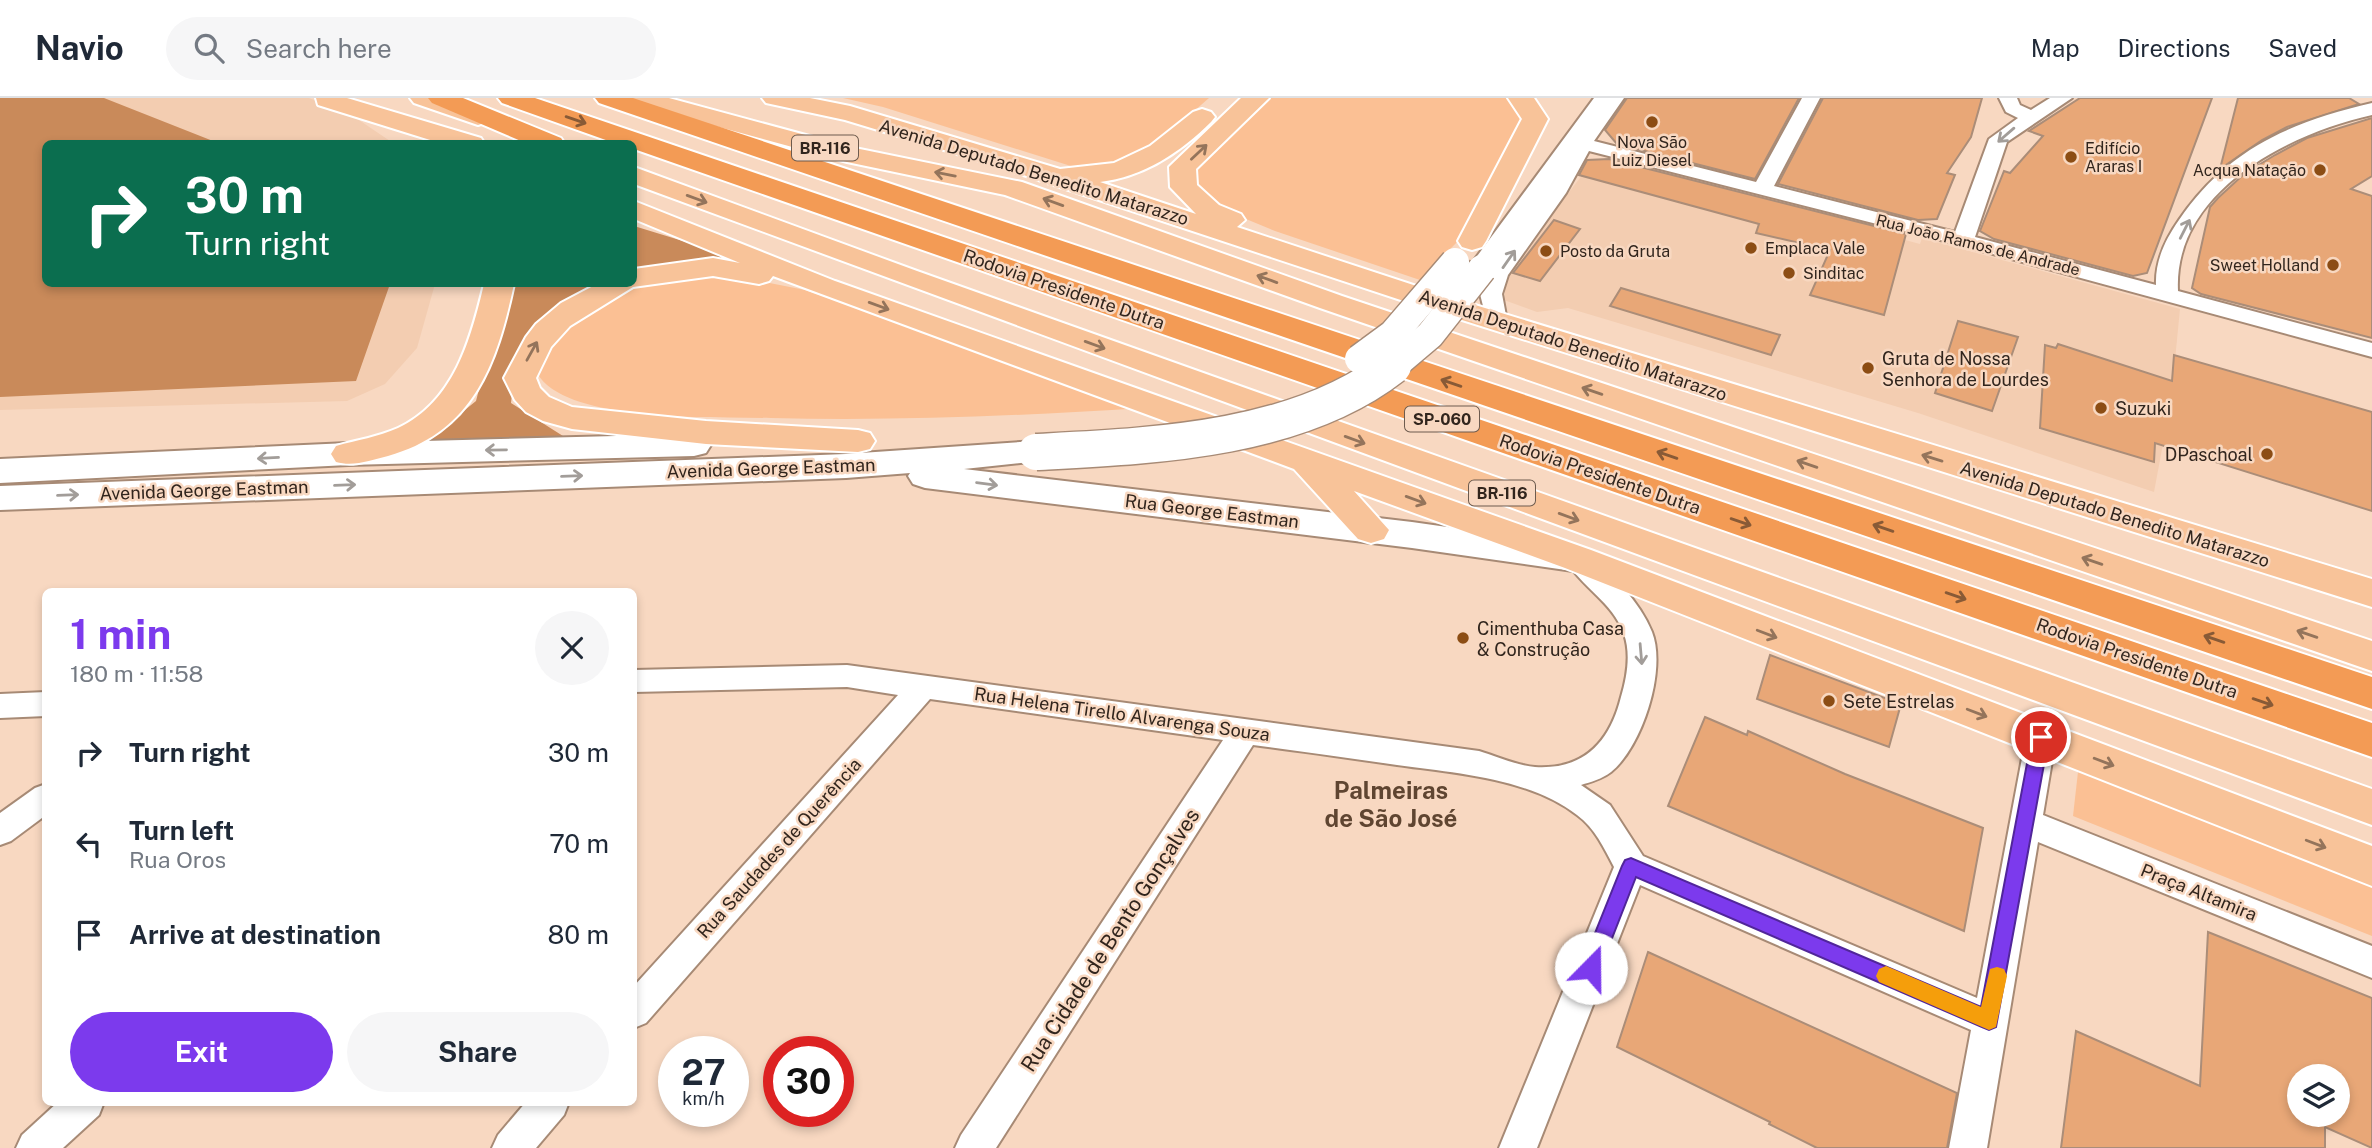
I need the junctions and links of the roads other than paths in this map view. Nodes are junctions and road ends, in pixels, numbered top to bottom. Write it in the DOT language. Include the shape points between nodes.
graph roads {
  1 [pos="424,98"];
  2 [pos="512,98"];
  3 [pos="608,98"];
  4 [pos="640,98"];
  5 [pos="775,98"];
  6 [pos="1221,98"];
  7 [pos="1256,98"];
  8 [pos="1521,98"];
  9 [pos="1579,98"];
  10 [pos="1607,98"];
  11 [pos="1615,98"];
  12 [pos="1811,98"];
  13 [pos="2008,98"];
  14 [pos="2063,98"];
  15 [pos="325,99"];
  16 [pos="447,103"];
  17 [pos="2372,110"];
  18 [pos="2030,117"];
  19 [pos="426,140"];
  20 [pos="459,140"];
  21 [pos="540,140"];
  22 [pos="633,140"];
  23 [pos="637,142"];
  24 [pos="1583,144"];
  25 [pos="999,158"];
  26 [pos="637,176"];
  27 [pos="1761,191"];
  28 [pos="637,210"];
  29 [pos="1963,240"];
  30 [pos="1470,257"];
  31 [pos="637,278"];
  32 [pos="498,287"];
  33 [pos="614,287"];
  34 [pos="824,287"];
  35 [pos="2167,294"];
  36 [pos="1451,307"];
  37 [pos="1496,321"];
  38 [pos="2372,350"];
  39 [pos="852,453"];
  40 [pos="348,454"];
  41 [pos="1303,459"];
  42 [pos="0,471"];
  43 [pos="0,498"];
  44 [pos="1371,530"];
  45 [pos="1578,559"];
  46 [pos="2361,585"];
  47 [pos="2372,656"];
  48 [pos="637,681"];
  49 [pos="924,686"];
  50 [pos="2372,692"];
  51 [pos="42,704"];
  52 [pos="0,706"];
  53 [pos="1245,732"];
  54 [pos="2041,737"];
  55 [pos="2372,740"];
  56 [pos="1535,780"];
  57 [pos="42,800"];
  58 [pos="2372,807"];
  59 [pos="2025,822"];
  60 [pos="0,831"];
  61 [pos="1631,866"];
  62 [pos="2372,866"];
  63 [pos="2372,962"];
  64 [pos="637,1008"];
  65 [pos="1989,1020"];
  66 [pos="82,1106"];
  67 [pos="548,1106"];
  68 [pos="35,1148"];
  69 [pos="511,1148"];
  70 [pos="974,1148"];
  71 [pos="1518,1148"];
  72 [pos="1968,1148"];
  1 -- 16 [label="main road"];
  2 -- 22 [label="highway, Rodovia Presidente Dutra, one-way"];
  50 -- 3 [label="highway, Rodovia Presidente Dutra / SP-060, one-way"];
  47 -- 4 [label="main road, BR-116, one-way" via="1331,302 1012,188 847,154"];
  5 -- 25 [label="main road, Avenida Deputado Benedito Matarazzo" via="850,114"];
  6 -- 25 [label="main road" via="1161,151 1122,170 1076,175"];
  36 -- 7 [label="main road, one-way" via="1381,275 1209,211 1184,187 1182,167"];
  8 -- 30 [label="main road" via="1535,119"];
  9 -- 30 [label="main road"];
  10 -- 30 [label="main road"];
  11 -- 24 [label="street"];
  12 -- 27 [label="street"];
  13 -- 18 [label="street" via="2012,108"];
  14 -- 18 [label="street"];
  15 -- 19 [label="main road"];
  15 -- 20 [label="main road"];
  16 -- 21 [label="main road"];
  35 -- 17 [label="street, one-way" via="2168,264 2195,208 2238,164 2288,133"];
  18 -- 29 [label="street, one-way" via="1998,139"];
  23 -- 55 [label="highway, Rodovia Presidente Dutra, one-way" via="759,184 845,233 1671,525 2001,635 2208,683"];
  24 -- 27 [label="street, Rua João Ramos de Andrade"];
  37 -- 24 [label="street, one-way" via="1491,294 1497,275 1556,193"];
  25 -- 36 [label="main road, Avenida Deputado Benedito Matarazzo"];
  26 -- 58 [label="main road, BR-116, one-way"];
  27 -- 29 [label="street, Rua João Ramos de Andrade"];
  28 -- 34 [label="main road"];
  29 -- 35 [label="street, Rua João Ramos de Andrade"];
  30 -- 39 [label="main road, Avenida George Eastman, bridge" via="1423,343 1378,377 1317,407 1261,427 1151,446 1036,442"];
  31 -- 34 [label="main road" via="713,267"];
  32 -- 40 [label="main road" via="465,384 433,422 394,443"];
  39 -- 33 [label="main road, one-way" via="565,416 532,400 520,378 536,342 554,322"];
  34 -- 41 [label="main road, one-way"];
  35 -- 38 [label="street, Rua João Ramos de Andrade"];
  36 -- 37 [label="main road, Avenida Deputado Benedito Matarazzo"];
  46 -- 37 [label="main road, Avenida Deputado Benedito Matarazzo, one-way"];
  39 -- 40 [label="main road, Avenida George Eastman, one-way"];
  43 -- 39 [label="main road, Avenida George Eastman, one-way"];
  39 -- 44 [label="main road, Rua George Eastman, one-way"];
  40 -- 42 [label="main road, Avenida George Eastman, one-way"];
  41 -- 44 [label="main road"];
  41 -- 45 [label="main road, one-way"];
  44 -- 45 [label="main road, Rua George Eastman"];
  45 -- 54 [label="main road, one-way"];
  45 -- 56 [label="street, one-way" via="1607,587 1639,636 1643,661 1636,705 1600,764 1561,778"];
  48 -- 49 [label="street, Rua Helena Tirello Alvarenga Souza" via="847,676"];
  49 -- 53 [label="street, Rua Helena Tirello Alvarenga Souza"];
  49 -- 64 [label="street, Rua Saudades de Querência"];
  51 -- 52 [label="street"];
  53 -- 56 [label="street, Rua Helena Tirello Alvarenga Souza" via="1479,764"];
  53 -- 70 [label="street, Rua Cidade de Bento Gonçalves"];
  54 -- 59 [label="street"];
  54 -- 62 [label="main road, one-way"];
  56 -- 61 [label="street, Rua Helena Tirello Alvarenga Souza" via="1598,814"];
  57 -- 60 [label="street"];
  59 -- 63 [label="street, Praça Altamira"];
  59 -- 65 [label="street"];
  61 -- 65 [label="street"];
  61 -- 71 [label="street"];
  65 -- 72 [label="street"];
  66 -- 68 [label="street"];
  67 -- 69 [label="street"];
}
